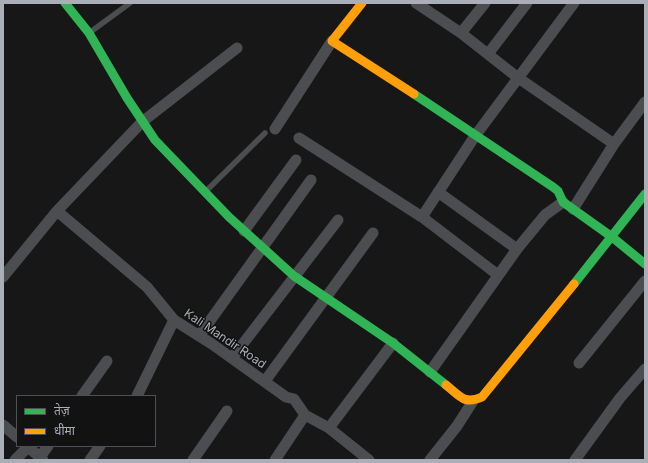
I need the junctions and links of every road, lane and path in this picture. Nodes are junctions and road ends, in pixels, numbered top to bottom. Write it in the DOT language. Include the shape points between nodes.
graph roads {
  1 [pos="65,3"];
  2 [pos="130,3"];
  3 [pos="362,3"];
  4 [pos="416,3"];
  5 [pos="485,3"];
  6 [pos="527,3"];
  7 [pos="574,3"];
  8 [pos="89,33"];
  9 [pos="461,33"];
  10 [pos="332,41"];
  11 [pos="237,48"];
  12 [pos="488,54"];
  13 [pos="517,77"];
  14 [pos="645,102"];
  15 [pos="142,122"];
  16 [pos="270,131"];
  17 [pos="475,136"];
  18 [pos="299,138"];
  19 [pos="614,144"];
  20 [pos="296,160"];
  21 [pos="311,180"];
  22 [pos="205,192"];
  23 [pos="438,192"];
  24 [pos="645,194"];
  25 [pos="562,202"];
  26 [pos="573,209"];
  27 [pos="57,211"];
  28 [pos="422,217"];
  29 [pos="338,220"];
  30 [pos="244,232"];
  31 [pos="373,233"];
  32 [pos="612,237"];
  33 [pos="261,247"];
  34 [pos="517,249"];
  35 [pos="645,264"];
  36 [pos="498,275"];
  37 [pos="294,276"];
  38 [pos="3,277"];
  39 [pos="645,281"];
  40 [pos="326,299"];
  41 [pos="174,320"];
  42 [pos="199,336"];
  43 [pos="393,343"];
  44 [pos="232,358"];
  45 [pos="107,361"];
  46 [pos="579,363"];
  47 [pos="645,368"];
  48 [pos="430,372"];
  49 [pos="265,381"];
  50 [pos="83,395"];
  51 [pos="137,395"];
  52 [pos="473,402"];
  53 [pos="227,411"];
  54 [pos="305,415"];
  55 [pos="3,425"];
  56 [pos="329,428"];
  57 [pos="16,436"];
  58 [pos="27,447"];
  59 [pos="29,447"];
  60 [pos="48,447"];
  61 [pos="99,447"];
  62 [pos="42,459"];
  63 [pos="15,460"];
  64 [pos="90,460"];
  65 [pos="193,460"];
  66 [pos="275,460"];
  67 [pos="369,460"];
  68 [pos="430,460"];
  69 [pos="575,460"];
  1 -- 8 [label="street"];
  2 -- 8 [label="lane"];
  3 -- 10 [label="street"];
  4 -- 9 [label="street"];
  5 -- 9 [label="street"];
  6 -- 12 [label="street"];
  7 -- 13 [label="street"];
  8 -- 15 [label="street"];
  9 -- 12 [label="street"];
  10 -- 16 [label="street"];
  10 -- 17 [label="street"];
  11 -- 15 [label="street"];
  12 -- 13 [label="street"];
  13 -- 17 [label="street"];
  13 -- 19 [label="street"];
  14 -- 19 [label="street"];
  15 -- 22 [label="street" via="155,140"];
  15 -- 27 [label="street"];
  16 -- 22 [label="lane"];
  17 -- 23 [label="street"];
  17 -- 25 [label="street" via="553,187 558,191"];
  18 -- 28 [label="street"];
  19 -- 26 [label="street"];
  20 -- 30 [label="street"];
  21 -- 33 [label="street"];
  22 -- 30 [label="street"];
  23 -- 28 [label="street"];
  23 -- 34 [label="street"];
  24 -- 32 [label="street"];
  25 -- 26 [label="street"];
  25 -- 34 [label="street" via="545,214"];
  26 -- 32 [label="street"];
  27 -- 38 [label="street"];
  27 -- 41 [label="street, Kali Mandir Road" via="148,287"];
  28 -- 36 [label="street"];
  29 -- 37 [label="street"];
  30 -- 33 [label="street"];
  31 -- 40 [label="street"];
  32 -- 35 [label="street"];
  32 -- 52 [label="street" via="482,398"];
  33 -- 37 [label="street"];
  33 -- 42 [label="street"];
  34 -- 36 [label="street"];
  36 -- 48 [label="street"];
  37 -- 40 [label="street"];
  37 -- 44 [label="street"];
  39 -- 46 [label="street"];
  40 -- 43 [label="street"];
  40 -- 49 [label="street"];
  41 -- 42 [label="street, Kali Mandir Road"];
  41 -- 51 [label="street"];
  42 -- 44 [label="street, Kali Mandir Road"];
  43 -- 48 [label="street"];
  43 -- 56 [label="street"];
  44 -- 49 [label="street, Kali Mandir Road"];
  45 -- 50 [label="street"];
  47 -- 69 [label="street"];
  48 -- 52 [label="street" via="466,401"];
  49 -- 54 [label="street, Kali Mandir Road" via="286,397 294,399"];
  52 -- 68 [label="street"];
  53 -- 65 [label="street"];
  54 -- 56 [label="street, Kali Mandir Road"];
  54 -- 66 [label="street"];
  55 -- 57 [label="street"];
  56 -- 67 [label="street, Kali Mandir Road"];
  58 -- 63 [label="street"];
  59 -- 62 [label="street"];
  60 -- 62 [label="street"];
  61 -- 64 [label="street"];
}
